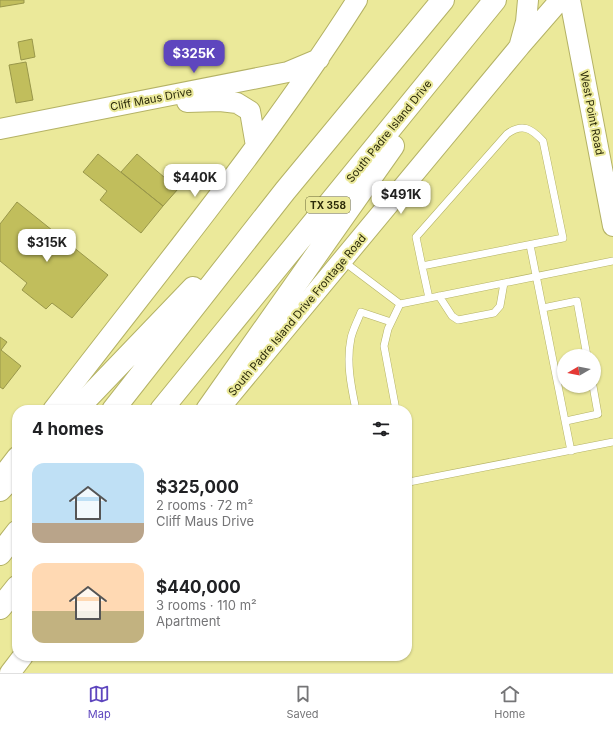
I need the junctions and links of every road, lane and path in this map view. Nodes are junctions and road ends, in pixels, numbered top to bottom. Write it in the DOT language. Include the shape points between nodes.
graph roads {
  1 [pos="357,0"];
  2 [pos="443,0"];
  3 [pos="496,0"];
  4 [pos="528,0"];
  5 [pos="560,0"];
  6 [pos="570,0"];
  7 [pos="520,46"];
  8 [pos="319,59"];
  9 [pos="76,114"];
  10 [pos="0,129"];
  11 [pos="256,146"];
  12 [pos="285,191"];
  13 [pos="613,226"];
  14 [pos="530,245"];
  15 [pos="342,260"];
  16 [pos="613,260"];
  17 [pos="422,266"];
  18 [pos="536,276"];
  19 [pos="504,283"];
  20 [pos="439,296"];
  21 [pos="429,298"];
  22 [pos="400,304"];
  23 [pos="543,308"];
  24 [pos="391,322"];
  25 [pos="586,349"];
  26 [pos="594,393"];
  27 [pos="57,405"];
  28 [pos="81,405"];
  29 [pos="117,405"];
  30 [pos="165,405"];
  31 [pos="211,405"];
  32 [pos="222,405"];
  33 [pos="355,405"];
  34 [pos="395,405"];
  35 [pos="566,421"];
  36 [pos="613,442"];
  37 [pos="571,450"];
  38 [pos="12,463"];
  39 [pos="12,477"];
  40 [pos="0,479"];
  41 [pos="412,481"];
  42 [pos="0,490"];
  43 [pos="12,538"];
  44 [pos="0,554"];
  45 [pos="12,593"];
  46 [pos="0,608"];
  47 [pos="19,661"];
  48 [pos="10,673"];
  1 -- 8 [label="main road"];
  2 -- 12 [label="highway"];
  3 -- 30 [label="highway, South Padre Island Drive / TX 358"];
  3 -- 31 [label="highway"];
  4 -- 7 [label="main road"];
  5 -- 7 [label="main road, South Padre Island Drive Frontage Road"];
  6 -- 13 [label="main road, West Point Road"];
  7 -- 15 [label="main road, South Padre Island Drive Frontage Road"];
  8 -- 9 [label="main road, Cliff Maus Drive" via="288,72"];
  8 -- 11 [label="main road"];
  9 -- 10 [label="main road, Cliff Maus Drive"];
  9 -- 11 [label="main road, Cliff Maus Drive" via="183,102 237,103 250,112"];
  11 -- 27 [label="main road"];
  12 -- 28 [label="highway"];
  12 -- 29 [label="highway"];
  14 -- 17 [label="lane"];
  14 -- 17 [label="lane" via="563,238 543,141 535,132 515,128 416,237"];
  14 -- 18 [label="lane"];
  15 -- 22 [label="lane"];
  15 -- 32 [label="main road, South Padre Island Drive Frontage Road"];
  16 -- 18 [label="lane"];
  17 -- 21 [label="lane"];
  18 -- 19 [label="lane"];
  18 -- 23 [label="lane"];
  19 -- 20 [label="lane"];
  19 -- 20 [label="lane" via="500,306 494,313 480,316 458,320 452,316"];
  20 -- 21 [label="lane"];
  21 -- 22 [label="lane"];
  22 -- 24 [label="lane"];
  23 -- 25 [label="lane" via="577,301"];
  23 -- 35 [label="lane"];
  24 -- 33 [label="lane" via="361,312 351,337 348,356"];
  24 -- 34 [label="lane" via="384,346"];
  26 -- 35 [label="lane" via="598,414"];
  35 -- 37 [label="lane"];
  36 -- 37 [label="lane"];
  37 -- 41 [label="lane"];
  38 -- 40 [label="main road"];
  39 -- 42 [label="highway"];
  43 -- 44 [label="highway"];
  45 -- 46 [label="highway"];
  47 -- 48 [label="main road"];
}
